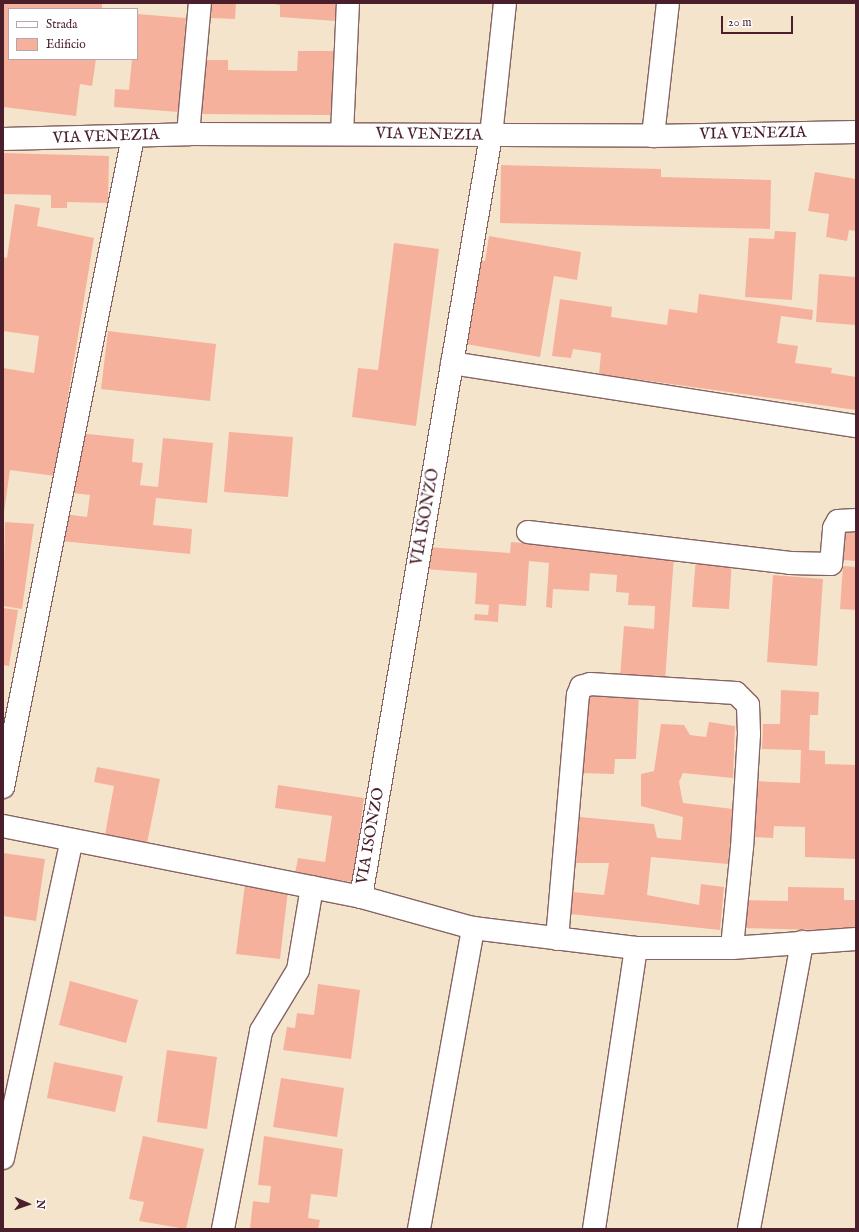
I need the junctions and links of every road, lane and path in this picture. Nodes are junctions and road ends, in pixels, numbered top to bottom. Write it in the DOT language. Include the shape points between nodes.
graph roads {
  1 [pos="200,3"];
  2 [pos="348,3"];
  3 [pos="506,3"];
  4 [pos="668,3"];
  5 [pos="856,132"];
  6 [pos="188,134"];
  7 [pos="342,134"];
  8 [pos="491,136"];
  9 [pos="653,136"];
  10 [pos="133,137"];
  11 [pos="3,139"];
  12 [pos="452,363"];
  13 [pos="856,426"];
  14 [pos="856,520"];
  15 [pos="528,532"];
  16 [pos="3,787"];
  17 [pos="3,826"];
  18 [pos="72,840"];
  19 [pos="312,887"];
  20 [pos="361,897"];
  21 [pos="473,928"];
  22 [pos="856,939"];
  23 [pos="557,940"];
  24 [pos="802,942"];
  25 [pos="636,948"];
  26 [pos="732,948"];
  27 [pos="3,1158"];
  28 [pos="223,1229"];
  29 [pos="419,1229"];
  30 [pos="594,1229"];
  31 [pos="749,1229"];
  1 -- 6 [label="street"];
  2 -- 7 [label="street"];
  3 -- 8 [label="street, VIA ISONZO"];
  4 -- 9 [label="street"];
  5 -- 9 [label="street, VIA VENEZIA"];
  6 -- 7 [label="street, VIA VENEZIA"];
  6 -- 10 [label="street, VIA VENEZIA"];
  7 -- 8 [label="street, VIA VENEZIA"];
  8 -- 9 [label="street, VIA VENEZIA"];
  8 -- 12 [label="street, VIA ISONZO"];
  10 -- 11 [label="street, VIA VENEZIA"];
  10 -- 16 [label="street"];
  12 -- 13 [label="street"];
  12 -- 20 [label="street, VIA ISONZO"];
  14 -- 15 [label="street" via="838,521 834,528 831,564 790,563"];
  17 -- 18 [label="street"];
  18 -- 19 [label="street"];
  18 -- 27 [label="street"];
  19 -- 20 [label="street"];
  19 -- 28 [label="street" via="298,970 260,1031"];
  20 -- 21 [label="street"];
  21 -- 23 [label="street"];
  21 -- 29 [label="street"];
  22 -- 24 [label="street"];
  23 -- 25 [label="street"];
  23 -- 26 [label="street" via="578,695 581,687 590,684 736,693 748,705 749,734 742,847"];
  24 -- 26 [label="street"];
  24 -- 31 [label="street"];
  25 -- 26 [label="street"];
  25 -- 30 [label="street"];
}
